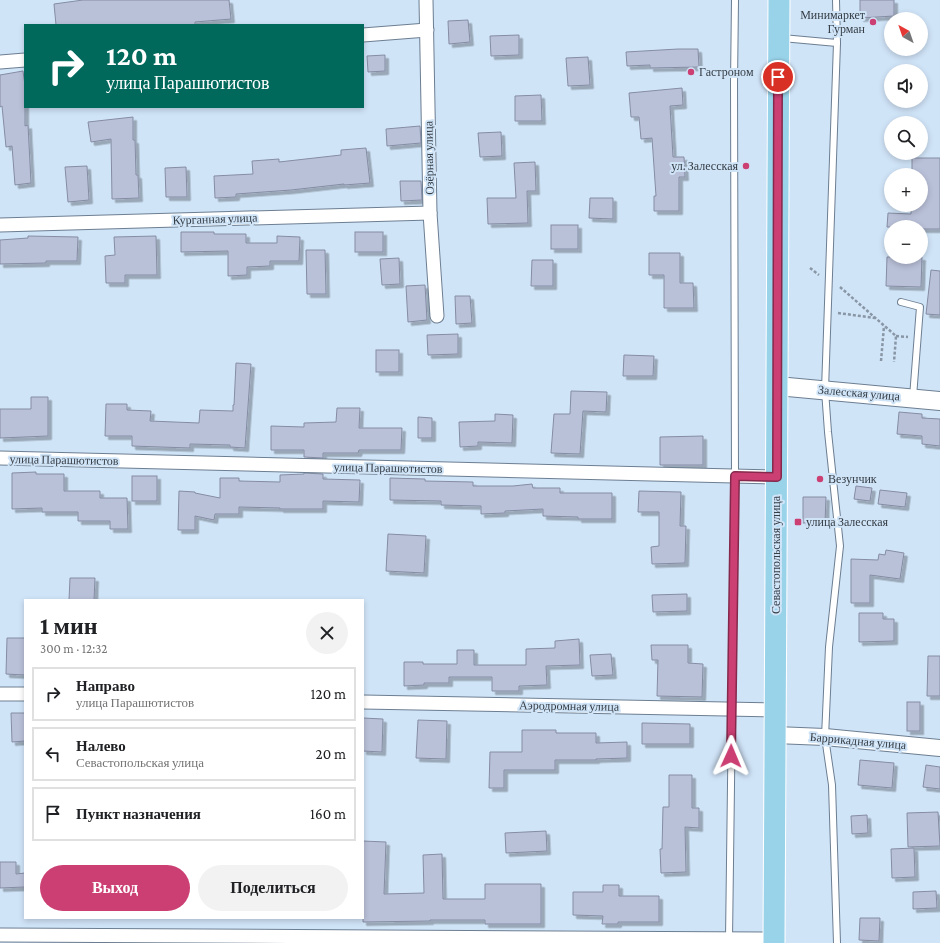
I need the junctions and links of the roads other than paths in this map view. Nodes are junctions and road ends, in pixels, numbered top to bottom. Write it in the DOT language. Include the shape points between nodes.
graph roads {
  1 [pos="426,0"];
  2 [pos="735,0"];
  3 [pos="779,0"];
  4 [pos="836,0"];
  5 [pos="428,30"];
  6 [pos="364,35"];
  7 [pos="778,38"];
  8 [pos="837,43"];
  9 [pos="24,60"];
  10 [pos="0,62"];
  11 [pos="430,213"];
  12 [pos="0,225"];
  13 [pos="901,302"];
  14 [pos="437,316"];
  15 [pos="777,386"];
  16 [pos="825,390"];
  17 [pos="913,398"];
  18 [pos="940,401"];
  19 [pos="0,458"];
  20 [pos="735,476"];
  21 [pos="777,477"];
  22 [pos="0,694"];
  23 [pos="24,694"];
  24 [pos="364,702"];
  25 [pos="732,710"];
  26 [pos="775,710"];
  27 [pos="775,736"];
  28 [pos="825,736"];
  29 [pos="940,748"];
  30 [pos="0,935"];
  31 [pos="729,941"];
  32 [pos="774,941"];
  33 [pos="837,943"];
  1 -- 5 [label="street, Озёрная улица"];
  2 -- 20 [label="lane"];
  3 -- 7 [label="main road, Севастопольская улица"];
  4 -- 8 [label="lane"];
  5 -- 6 [label="street"];
  5 -- 11 [label="street, Озёрная улица"];
  7 -- 8 [label="lane"];
  7 -- 15 [label="main road, Севастопольская улица"];
  8 -- 16 [label="lane"];
  9 -- 10 [label="street"];
  11 -- 12 [label="street, Курганная улица"];
  11 -- 14 [label="street, Озёрная улица"];
  13 -- 17 [label="lane" via="920,307"];
  15 -- 16 [label="main road, Залесская улица"];
  15 -- 21 [label="main road, Севастопольская улица"];
  16 -- 17 [label="main road, Залесская улица"];
  16 -- 28 [label="lane" via="840,546 829,648"];
  17 -- 18 [label="main road, Залесская улица"];
  19 -- 20 [label="street, улица Парашютистов"];
  20 -- 21 [label="street, улица Парашютистов"];
  20 -- 25 [label="lane"];
  21 -- 26 [label="main road, Севастопольская улица"];
  22 -- 23 [label="street"];
  24 -- 25 [label="street, Аэродромная улица"];
  25 -- 26 [label="street, Аэродромная улица"];
  25 -- 31 [label="lane"];
  26 -- 27 [label="main road, Севастопольская улица"];
  27 -- 28 [label="street, Баррикадная улица"];
  27 -- 32 [label="main road, Севастопольская улица"];
  28 -- 29 [label="street, Баррикадная улица"];
  28 -- 33 [label="lane" via="832,785"];
  30 -- 31 [label="street"];
  31 -- 32 [label="street"];
}
